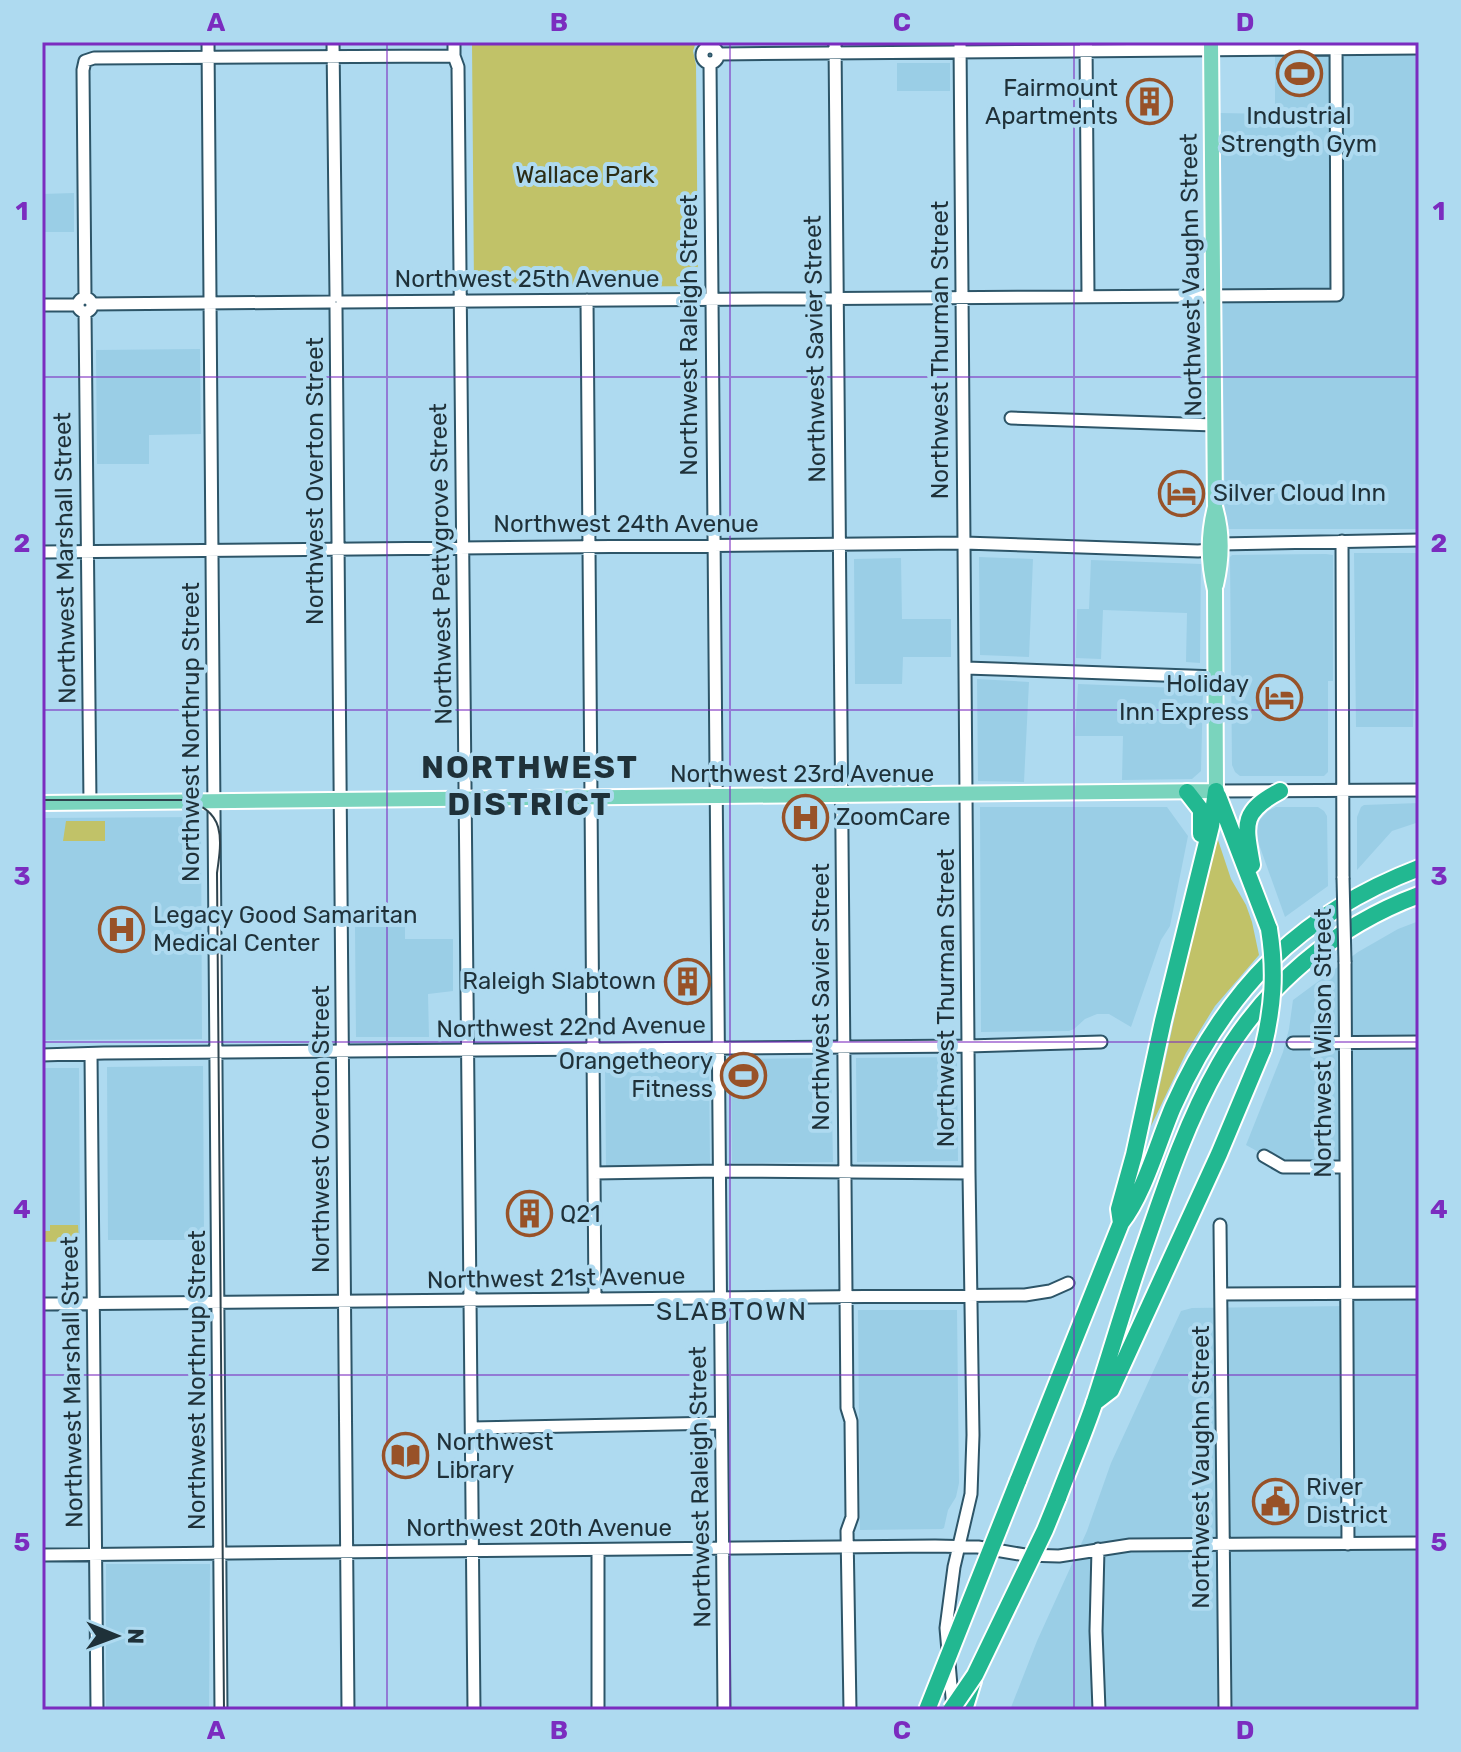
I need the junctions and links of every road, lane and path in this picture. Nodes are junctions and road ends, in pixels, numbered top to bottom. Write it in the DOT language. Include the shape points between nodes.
graph roads {
  1 [pos="208,42"];
  2 [pos="333,42"];
  3 [pos="454,42"];
  4 [pos="1211,46"];
  5 [pos="1336,46"];
  6 [pos="960,47"];
  7 [pos="1086,47"];
  8 [pos="835,48"];
  9 [pos="1419,48"];
  10 [pos="712,51"];
  11 [pos="454,56"];
  12 [pos="333,57"];
  13 [pos="208,58"];
  14 [pos="1088,296"];
  15 [pos="1213,296"];
  16 [pos="962,298"];
  17 [pos="837,299"];
  18 [pos="587,300"];
  19 [pos="711,300"];
  20 [pos="336,302"];
  21 [pos="460,302"];
  22 [pos="210,304"];
  23 [pos="42,305"];
  24 [pos="85,305"];
  25 [pos="1011,418"];
  26 [pos="1214,425"];
  27 [pos="1419,540"];
  28 [pos="1342,541"];
  29 [pos="964,543"];
  30 [pos="839,545"];
  31 [pos="713,546"];
  32 [pos="589,547"];
  33 [pos="1215,547"];
  34 [pos="464,548"];
  35 [pos="337,549"];
  36 [pos="212,550"];
  37 [pos="88,551"];
  38 [pos="42,552"];
  39 [pos="966,668"];
  40 [pos="1217,677"];
  41 [pos="1343,790"];
  42 [pos="1419,790"];
  43 [pos="1216,791"];
  44 [pos="1280,791"];
  45 [pos="1187,792"];
  46 [pos="967,795"];
  47 [pos="841,796"];
  48 [pos="716,797"];
  49 [pos="592,798"];
  50 [pos="465,800"];
  51 [pos="340,801"];
  52 [pos="214,802"];
  53 [pos="42,803"];
  54 [pos="90,803"];
  55 [pos="1419,868"];
  56 [pos="1419,895"];
  57 [pos="1259,902"];
  58 [pos="1183,942"];
  59 [pos="1101,1042"];
  60 [pos="1344,1042"];
  61 [pos="1419,1042"];
  62 [pos="1293,1043"];
  63 [pos="968,1046"];
  64 [pos="842,1047"];
  65 [pos="593,1048"];
  66 [pos="718,1048"];
  67 [pos="467,1050"];
  68 [pos="343,1051"];
  69 [pos="215,1052"];
  70 [pos="91,1054"];
  71 [pos="42,1055"];
  72 [pos="1264,1156"];
  73 [pos="1345,1167"];
  74 [pos="719,1171"];
  75 [pos="844,1172"];
  76 [pos="594,1173"];
  77 [pos="969,1173"];
  78 [pos="1121,1223"];
  79 [pos="1220,1225"];
  80 [pos="1068,1283"];
  81 [pos="1347,1293"];
  82 [pos="1419,1293"];
  83 [pos="1222,1294"];
  84 [pos="971,1296"];
  85 [pos="846,1297"];
  86 [pos="720,1298"];
  87 [pos="595,1299"];
  88 [pos="471,1300"];
  89 [pos="344,1302"];
  90 [pos="219,1303"];
  91 [pos="42,1304"];
  92 [pos="93,1304"];
  93 [pos="1094,1403"];
  94 [pos="721,1423"];
  95 [pos="472,1428"];
  96 [pos="1419,1543"];
  97 [pos="1348,1544"];
  98 [pos="1224,1545"];
  99 [pos="848,1547"];
  100 [pos="959,1547"];
  101 [pos="722,1548"];
  102 [pos="1098,1549"];
  103 [pos="598,1550"];
  104 [pos="346,1551"];
  105 [pos="473,1551"];
  106 [pos="220,1554"];
  107 [pos="42,1555"];
  108 [pos="95,1555"];
  109 [pos="975,1675"];
  110 [pos="97,1710"];
  111 [pos="221,1710"];
  112 [pos="348,1710"];
  113 [pos="474,1710"];
  114 [pos="598,1710"];
  115 [pos="724,1710"];
  116 [pos="850,1710"];
  117 [pos="927,1710"];
  118 [pos="952,1710"];
  119 [pos="964,1710"];
  120 [pos="1099,1710"];
  121 [pos="1225,1710"];
  1 -- 13 [label="street, Northwest Northrup Street"];
  2 -- 12 [label="street, Northwest Overton Street"];
  3 -- 11 [label="street, Northwest Pettygrove Street"];
  4 -- 5 [label="street"];
  4 -- 7 [label="street"];
  4 -- 15 [label="main road, Northwest Vaughn Street"];
  5 -- 9 [label="street"];
  5 -- 15 [label="street, Northwest 25th Avenue" via="1337,295"];
  6 -- 7 [label="street"];
  6 -- 8 [label="street"];
  6 -- 16 [label="street, Northwest Thurman Street"];
  7 -- 14 [label="street"];
  8 -- 10 [label="street"];
  8 -- 17 [label="street, Northwest Savier Street"];
  10 -- 19 [label="street, Northwest Raleigh Street"];
  11 -- 12 [label="street"];
  11 -- 21 [label="street, Northwest Pettygrove Street"];
  12 -- 13 [label="street"];
  12 -- 20 [label="street, Northwest Overton Street"];
  13 -- 22 [label="street, Northwest Northrup Street"];
  13 -- 24 [label="street, Northwest Marshall Street" via="85,61"];
  14 -- 15 [label="street, Northwest 25th Avenue"];
  14 -- 16 [label="street, Northwest 25th Avenue"];
  15 -- 26 [label="main road, Northwest Vaughn Street"];
  16 -- 17 [label="street, Northwest 25th Avenue"];
  16 -- 29 [label="street, Northwest Thurman Street"];
  17 -- 19 [label="street, Northwest 25th Avenue"];
  17 -- 30 [label="street, Northwest Savier Street"];
  18 -- 19 [label="street, Northwest 25th Avenue"];
  18 -- 21 [label="street, Northwest 25th Avenue"];
  18 -- 32 [label="street"];
  19 -- 31 [label="street, Northwest Raleigh Street"];
  20 -- 21 [label="street, Northwest 25th Avenue"];
  20 -- 22 [label="street, Northwest 25th Avenue"];
  20 -- 35 [label="street, Northwest Overton Street"];
  21 -- 34 [label="street, Northwest Pettygrove Street"];
  22 -- 24 [label="street, Northwest 25th Avenue"];
  22 -- 36 [label="street, Northwest Northrup Street"];
  23 -- 24 [label="street, Northwest 25th Avenue"];
  24 -- 37 [label="street, Northwest Marshall Street"];
  25 -- 26 [label="street"];
  26 -- 33 [label="main road, Northwest Vaughn Street" via="1215,507 1210,524"];
  27 -- 28 [label="street, Northwest 24th Avenue"];
  28 -- 33 [label="street, Northwest 24th Avenue"];
  28 -- 41 [label="street, Northwest Wilson Street"];
  29 -- 30 [label="street, Northwest 24th Avenue"];
  29 -- 33 [label="street, Northwest 24th Avenue"];
  29 -- 39 [label="street, Northwest Thurman Street"];
  30 -- 31 [label="street, Northwest 24th Avenue"];
  30 -- 47 [label="street, Northwest Savier Street"];
  31 -- 32 [label="street, Northwest 24th Avenue"];
  31 -- 48 [label="street, Northwest Raleigh Street"];
  32 -- 34 [label="street, Northwest 24th Avenue"];
  32 -- 49 [label="street"];
  33 -- 40 [label="main road, Northwest Vaughn Street" via="1220,567 1215,590"];
  34 -- 35 [label="street, Northwest 24th Avenue"];
  34 -- 50 [label="street, Northwest Pettygrove Street"];
  35 -- 36 [label="street, Northwest 24th Avenue"];
  35 -- 51 [label="street, Northwest Overton Street"];
  36 -- 37 [label="street, Northwest 24th Avenue"];
  36 -- 52 [label="street, Northwest Northrup Street"];
  37 -- 38 [label="street, Northwest 24th Avenue"];
  37 -- 54 [label="street, Northwest Marshall Street"];
  39 -- 40 [label="street"];
  39 -- 46 [label="street, Northwest Thurman Street"];
  40 -- 43 [label="main road, Northwest Vaughn Street"];
  41 -- 42 [label="street, Northwest 23rd Avenue"];
  41 -- 44 [label="street, Northwest 23rd Avenue"];
  41 -- 60 [label="street, Northwest Wilson Street, bridge"];
  43 -- 44 [label="street, Northwest 23rd Avenue"];
  43 -- 45 [label="main road, Northwest 23rd Avenue"];
  43 -- 57 [label="highway"];
  43 -- 58 [label="highway"];
  44 -- 57 [label="highway" via="1259,804 1246,831"];
  45 -- 46 [label="main road, Northwest 23rd Avenue"];
  45 -- 58 [label="highway" via="1201,810 1202,825"];
  46 -- 47 [label="main road, Northwest 23rd Avenue"];
  46 -- 63 [label="street, Northwest Thurman Street"];
  47 -- 48 [label="main road, Northwest 23rd Avenue"];
  47 -- 64 [label="street, Northwest Savier Street"];
  48 -- 49 [label="main road, Northwest 23rd Avenue"];
  48 -- 66 [label="street, Northwest Raleigh Street"];
  49 -- 50 [label="main road, Northwest 23rd Avenue"];
  49 -- 65 [label="street"];
  50 -- 51 [label="main road, Northwest 23rd Avenue"];
  50 -- 67 [label="street, Northwest Pettygrove Street"];
  51 -- 52 [label="main road, Northwest 23rd Avenue"];
  51 -- 68 [label="street, Northwest Overton Street"];
  52 -- 54 [label="main road, Northwest 23rd Avenue"];
  52 -- 69 [label="street, Northwest Northrup Street"];
  53 -- 54 [label="main road, Northwest 23rd Avenue"];
  55 -- 78 [label="highway" via="1328,913 1252,978 1190,1069"];
  56 -- 93 [label="highway" via="1323,946 1269,996 1235,1039 1181,1145"];
  57 -- 93 [label="highway, bridge" via="1269,929 1274,985 1263,1049 1111,1390"];
  58 -- 78 [label="highway" via="1119,1209"];
  59 -- 63 [label="street, Northwest 22nd Avenue"];
  60 -- 61 [label="street"];
  60 -- 62 [label="street"];
  60 -- 73 [label="street, Northwest Wilson Street"];
  63 -- 64 [label="street, Northwest 22nd Avenue"];
  63 -- 77 [label="street, Northwest Thurman Street"];
  64 -- 66 [label="street, Northwest 22nd Avenue"];
  64 -- 75 [label="street, Northwest Savier Street"];
  65 -- 66 [label="street, Northwest 22nd Avenue"];
  65 -- 67 [label="street, Northwest 22nd Avenue"];
  65 -- 76 [label="street"];
  66 -- 74 [label="street, Northwest Raleigh Street"];
  67 -- 68 [label="street, Northwest 22nd Avenue"];
  67 -- 88 [label="street, Northwest Pettygrove Street"];
  68 -- 69 [label="street, Northwest 22nd Avenue"];
  68 -- 89 [label="street, Northwest Overton Street"];
  69 -- 70 [label="street, Northwest 22nd Avenue"];
  69 -- 90 [label="street, Northwest Northrup Street"];
  70 -- 71 [label="street, Northwest 22nd Avenue"];
  70 -- 92 [label="street, Northwest Marshall Street"];
  72 -- 73 [label="street" via="1283,1167"];
  73 -- 81 [label="street, Northwest Wilson Street"];
  74 -- 75 [label="street"];
  74 -- 76 [label="street"];
  74 -- 86 [label="street, Northwest Raleigh Street"];
  75 -- 77 [label="street"];
  75 -- 85 [label="street, Northwest Savier Street"];
  76 -- 87 [label="street"];
  77 -- 84 [label="street, Northwest Thurman Street"];
  78 -- 117 [label="highway, bridge"];
  79 -- 83 [label="street, Northwest Vaughn Street"];
  80 -- 84 [label="street, Northwest 21st Avenue" via="1025,1295"];
  81 -- 82 [label="street"];
  81 -- 83 [label="street"];
  81 -- 97 [label="street, Northwest Wilson Street"];
  83 -- 98 [label="street, Northwest Vaughn Street"];
  84 -- 85 [label="street, Northwest 21st Avenue"];
  84 -- 100 [label="street, Northwest Thurman Street" via="972,1483"];
  85 -- 86 [label="street, Northwest 21st Avenue"];
  85 -- 99 [label="street, Northwest Savier Street" via="852,1517"];
  86 -- 87 [label="street, Northwest 21st Avenue"];
  86 -- 94 [label="street, Northwest Raleigh Street"];
  87 -- 88 [label="street, Northwest 21st Avenue"];
  88 -- 89 [label="street, Northwest 21st Avenue"];
  88 -- 95 [label="street, Northwest Pettygrove Street"];
  89 -- 90 [label="street, Northwest 21st Avenue"];
  89 -- 104 [label="street, Northwest Overton Street"];
  90 -- 92 [label="street, Northwest 21st Avenue"];
  90 -- 106 [label="street, Northwest Northrup Street"];
  91 -- 92 [label="street, Northwest 21st Avenue"];
  92 -- 108 [label="street, Northwest Marshall Street"];
  93 -- 109 [label="highway, bridge" via="1045,1530"];
  94 -- 95 [label="street"];
  94 -- 101 [label="street, Northwest Raleigh Street"];
  95 -- 105 [label="street, Northwest Pettygrove Street"];
  96 -- 97 [label="street, Northwest 20th Avenue"];
  97 -- 98 [label="street, Northwest 20th Avenue"];
  98 -- 102 [label="street, Northwest 20th Avenue"];
  98 -- 121 [label="street, Northwest Vaughn Street"];
  99 -- 100 [label="street, Northwest 20th Avenue"];
  99 -- 101 [label="street, Northwest 20th Avenue"];
  99 -- 116 [label="street, Northwest Savier Street"];
  100 -- 102 [label="street, Northwest 20th Avenue" via="1043,1556"];
  100 -- 118 [label="street, Northwest Thurman Street" via="946,1628"];
  101 -- 103 [label="street, Northwest 20th Avenue"];
  101 -- 115 [label="street, Northwest Raleigh Street"];
  102 -- 120 [label="street"];
  103 -- 105 [label="street, Northwest 20th Avenue"];
  103 -- 114 [label="street"];
  104 -- 105 [label="street, Northwest 20th Avenue"];
  104 -- 106 [label="street, Northwest 20th Avenue"];
  104 -- 112 [label="street, Northwest Overton Street"];
  105 -- 113 [label="street, Northwest Pettygrove Street"];
  106 -- 108 [label="street, Northwest 20th Avenue"];
  106 -- 111 [label="street, Northwest Northrup Street"];
  107 -- 108 [label="street, Northwest 20th Avenue"];
  108 -- 110 [label="street, Northwest Marshall Street"];
  109 -- 118 [label="highway, bridge"];
  109 -- 119 [label="highway, bridge"];
}
